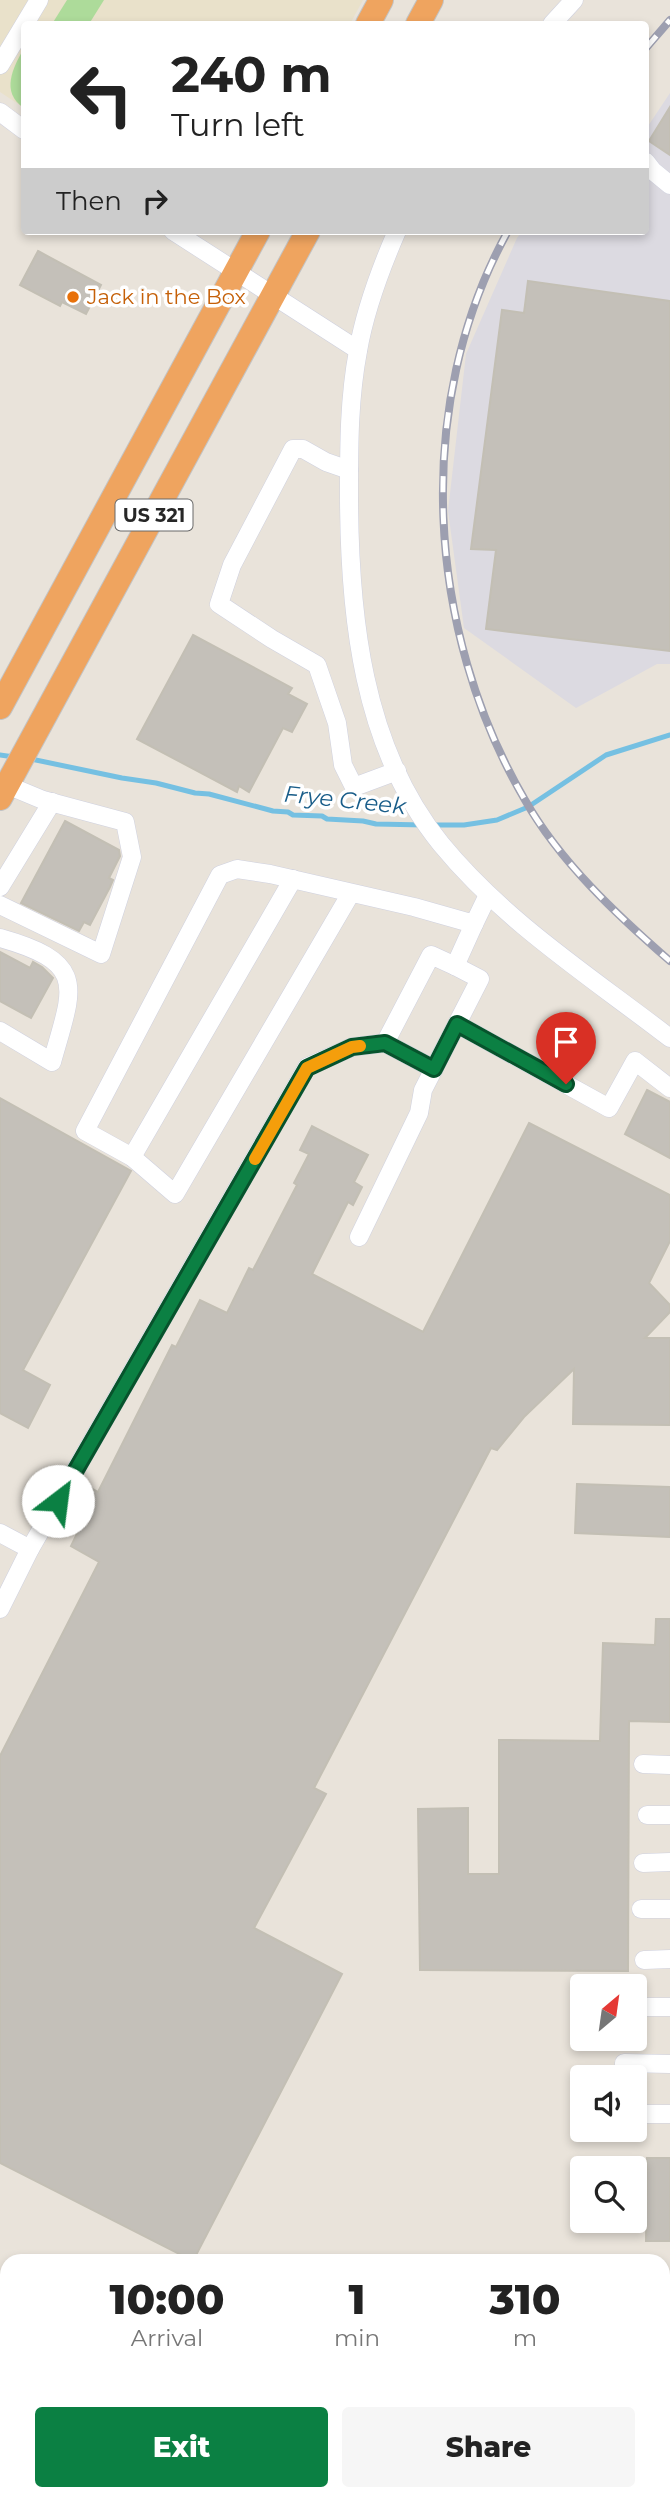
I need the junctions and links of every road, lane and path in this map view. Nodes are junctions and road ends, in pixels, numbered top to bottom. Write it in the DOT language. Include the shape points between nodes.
graph roads {
  1 [pos="39,0"];
  2 [pos="381,0"];
  3 [pos="431,0"];
  4 [pos="574,0"];
  5 [pos="26,21"];
  6 [pos="370,21"];
  7 [pos="420,21"];
  8 [pos="557,21"];
  9 [pos="21,30"];
  10 [pos="0,65"];
  11 [pos="0,112"];
  12 [pos="21,128"];
  13 [pos="649,166"];
  14 [pos="670,185"];
  15 [pos="179,235"];
  16 [pos="256,235"];
  17 [pos="306,235"];
  18 [pos="395,235"];
  19 [pos="236,273"];
  20 [pos="273,296"];
  21 [pos="358,350"];
  22 [pos="349,470"];
  23 [pos="0,708"];
  24 [pos="397,771"];
  25 [pos="4,792"];
  26 [pos="52,802"];
  27 [pos="293,879"];
  28 [pos="0,887"];
  29 [pos="351,893"];
  30 [pos="488,895"];
  31 [pos="0,905"];
  32 [pos="474,925"];
  33 [pos="0,938"];
  34 [pos="455,967"];
  35 [pos="457,1024"];
  36 [pos="0,1031"];
  37 [pos="670,1038"];
  38 [pos="385,1043"];
  39 [pos="434,1069"];
  40 [pos="670,1088"];
  41 [pos="132,1157"];
  42 [pos="359,1237"];
  43 [pos="0,1533"];
  44 [pos="30,1549"];
  45 [pos="0,1609"];
  46 [pos="643,1764"];
  47 [pos="670,1765"];
  48 [pos="647,1815"];
  49 [pos="670,1815"];
  50 [pos="670,1862"];
  51 [pos="643,1863"];
  52 [pos="641,1909"];
  53 [pos="670,1909"];
  54 [pos="670,1959"];
  55 [pos="644,1960"];
  56 [pos="648,2007"];
  57 [pos="670,2007"];
  58 [pos="670,2064"];
  59 [pos="624,2065"];
  60 [pos="647,2114"];
  61 [pos="670,2114"];
  1 -- 5 [label="street"];
  2 -- 6 [label="highway"];
  3 -- 7 [label="highway"];
  4 -- 8 [label="street"];
  9 -- 10 [label="street"];
  11 -- 12 [label="street"];
  13 -- 14 [label="street"];
  15 -- 19 [label="street"];
  16 -- 19 [label="highway, US 321"];
  17 -- 20 [label="highway, US 321"];
  18 -- 21 [label="street"];
  19 -- 20 [label="street"];
  19 -- 23 [label="highway, US 321"];
  20 -- 21 [label="street"];
  20 -- 25 [label="highway, US 321"];
  21 -- 22 [label="street"];
  22 -- 24 [label="street" via="357,631 375,716"];
  22 -- 24 [label="street" via="303,449 293,449 232,565 219,604 317,665 337,723 342,765 354,787"];
  24 -- 30 [label="street" via="439,842"];
  25 -- 26 [label="street"];
  26 -- 28 [label="street"];
  26 -- 31 [label="street" via="125,822 132,857 101,954"];
  27 -- 29 [label="street"];
  27 -- 41 [label="street"];
  27 -- 41 [label="street" via="237,869 220,875 85,1130"];
  29 -- 32 [label="street"];
  29 -- 41 [label="street" via="175,1194"];
  30 -- 32 [label="street"];
  30 -- 37 [label="street"];
  32 -- 34 [label="street"];
  33 -- 36 [label="street" via="50,959 64,969 69,986 52,1062"];
  34 -- 35 [label="street" via="480,979"];
  34 -- 38 [label="street" via="430,954"];
  35 -- 39 [label="street"];
  35 -- 40 [label="street" via="609,1108 635,1061"];
  38 -- 39 [label="street"];
  38 -- 44 [label="street" via="352,1047 307,1068"];
  39 -- 42 [label="street" via="423,1090 419,1113"];
  43 -- 44 [label="street"];
  44 -- 45 [label="street"];
  46 -- 47 [label="street"];
  48 -- 49 [label="street"];
  50 -- 51 [label="street"];
  52 -- 53 [label="street"];
  54 -- 55 [label="street"];
  56 -- 57 [label="street"];
  58 -- 59 [label="street"];
  60 -- 61 [label="street"];
}
